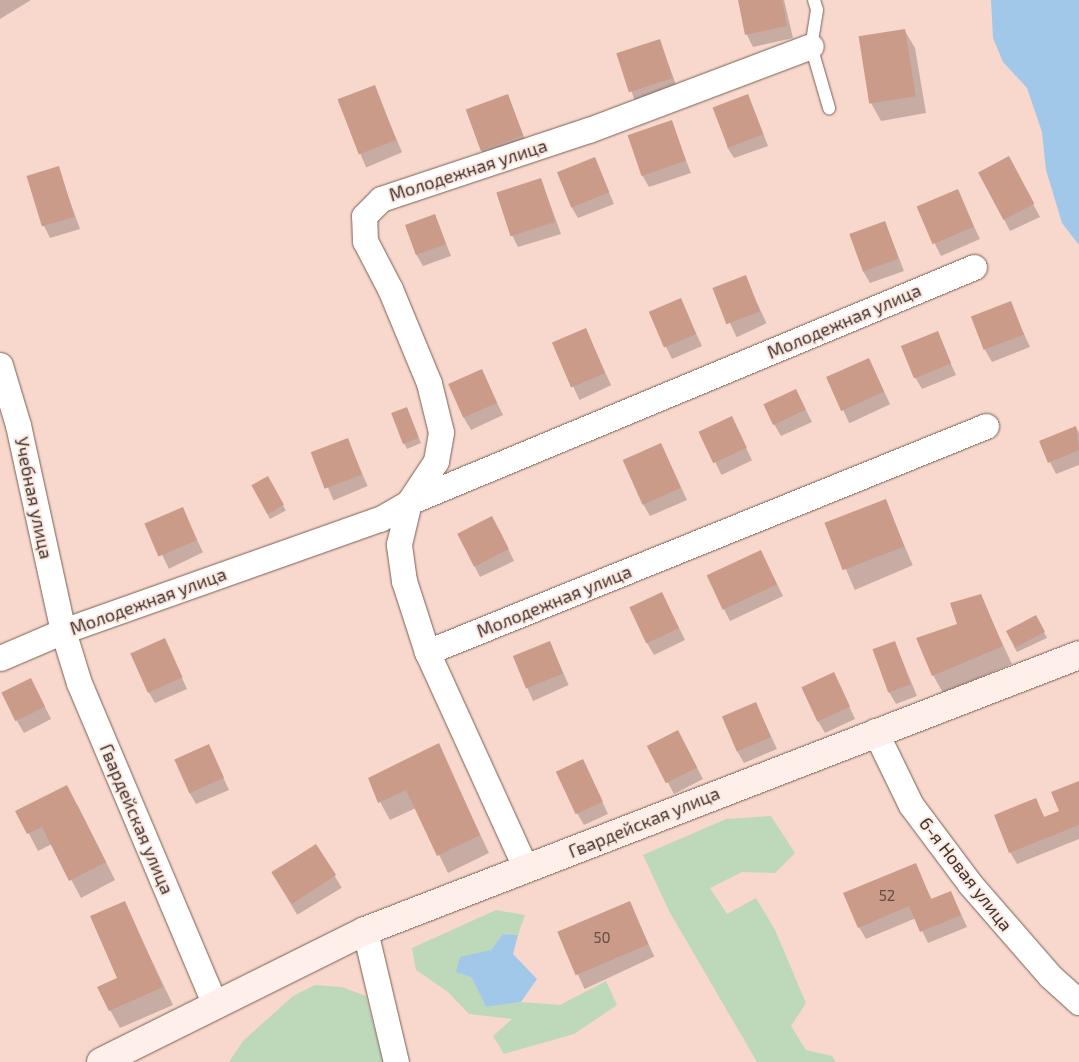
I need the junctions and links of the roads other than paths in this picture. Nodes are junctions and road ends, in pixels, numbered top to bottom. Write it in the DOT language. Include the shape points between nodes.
graph roads {
  1 [pos="814,0"];
  2 [pos="811,46"];
  3 [pos="829,108"];
  4 [pos="974,267"];
  5 [pos="0,365"];
  6 [pos="986,426"];
  7 [pos="409,502"];
  8 [pos="63,631"];
  9 [pos="427,652"];
  10 [pos="1079,654"];
  11 [pos="0,658"];
  12 [pos="875,731"];
  13 [pos="526,869"];
  14 [pos="365,931"];
  15 [pos="1079,1002"];
  16 [pos="215,1005"];
  17 [pos="101,1062"];
  18 [pos="396,1062"];
  1 -- 2 [label="lane" via="817,10"];
  2 -- 3 [label="lane"];
  2 -- 7 [label="street, Молодежная улица" via="589,130 381,199 364,216 365,240 390,289 429,383 441,432 436,461"];
  4 -- 7 [label="street, Молодежная улица"];
  5 -- 8 [label="street, Учебная улица" via="18,425"];
  6 -- 9 [label="street, Молодежная улица"];
  7 -- 8 [label="street, Молодежная улица" via="380,519"];
  7 -- 9 [label="street, Молодежная улица" via="399,544 404,581"];
  8 -- 11 [label="street, Молодежная улица"];
  8 -- 16 [label="street, Гвардейская улица" via="79,684"];
  9 -- 13 [label="street, Молодежная улица"];
  10 -- 12 [label="main road, Гвардейская улица"];
  12 -- 13 [label="main road, Гвардейская улица"];
  12 -- 15 [label="street, 6-я Новая улица" via="911,805 970,884 1050,976"];
  13 -- 14 [label="main road, Гвардейская улица"];
  14 -- 16 [label="main road, Гвардейская улица"];
  14 -- 18 [label="street"];
  16 -- 17 [label="main road, Гвардейская улица"];
}
